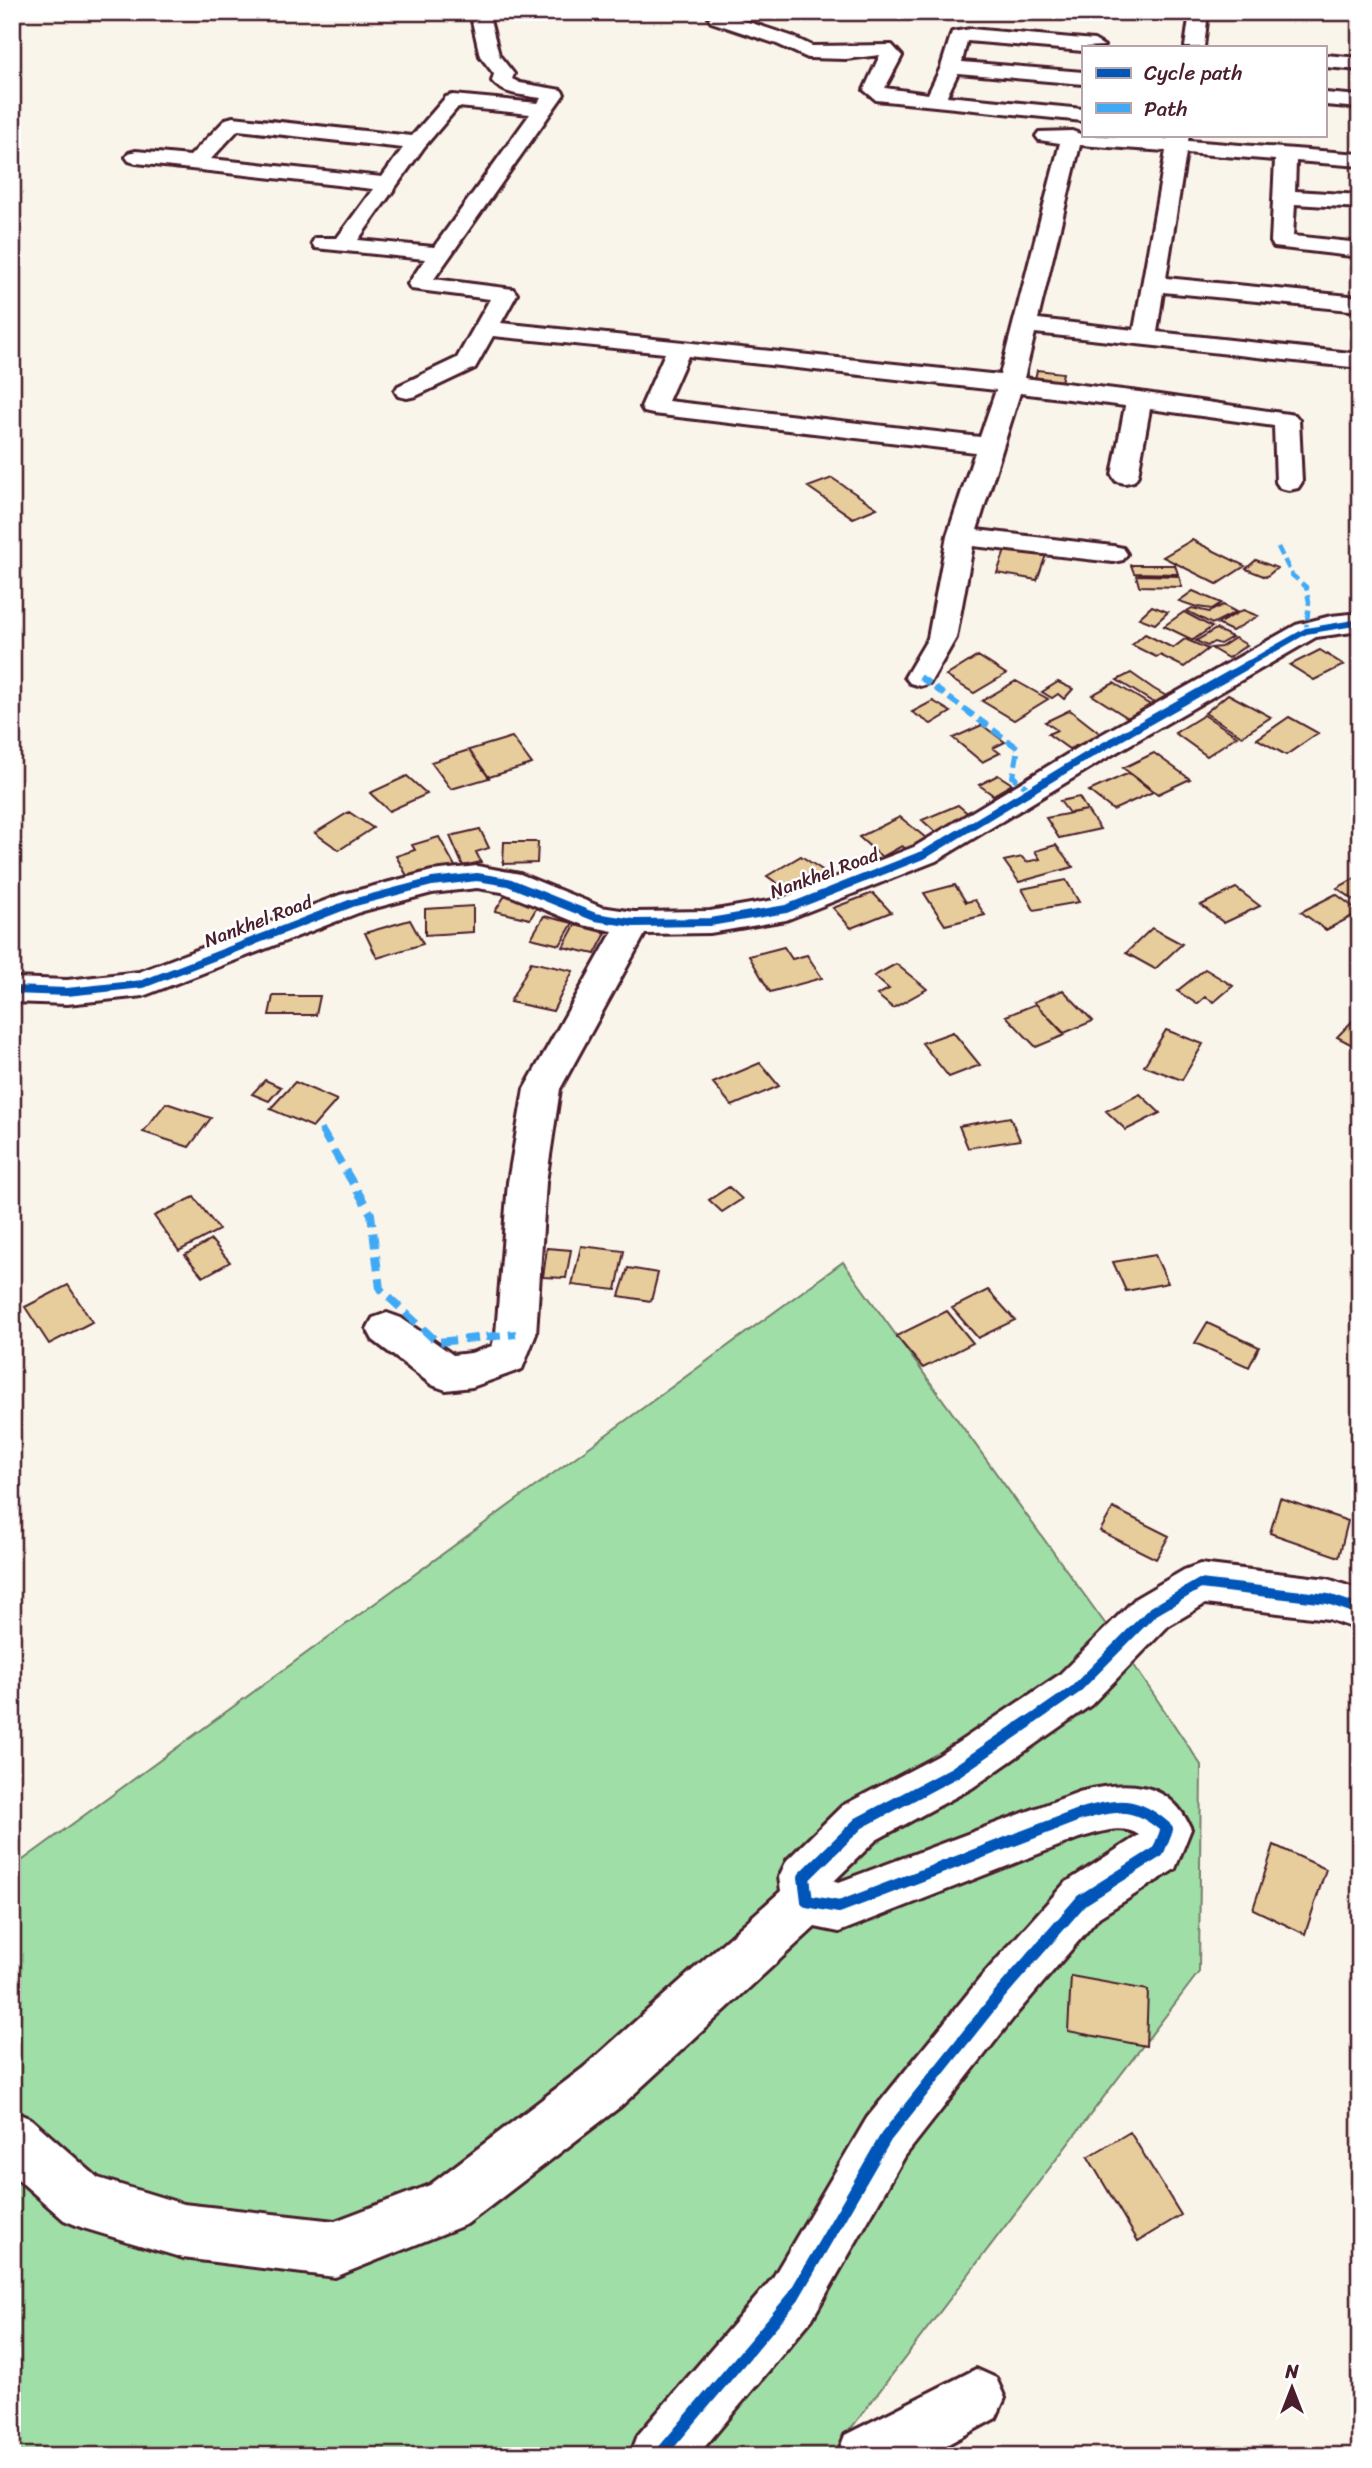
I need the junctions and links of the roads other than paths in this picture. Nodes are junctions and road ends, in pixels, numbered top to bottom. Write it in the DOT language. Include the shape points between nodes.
graph roads {
  1 [pos="479,12"];
  2 [pos="1199,12"];
  3 [pos="1354,12"];
  4 [pos="1360,13"];
  5 [pos="718,18"];
  6 [pos="1100,25"];
  7 [pos="1082,46"];
  8 [pos="1094,46"];
  9 [pos="1195,46"];
  10 [pos="1326,61"];
  11 [pos="1360,64"];
  12 [pos="951,67"];
  13 [pos="1082,78"];
  14 [pos="1326,99"];
  15 [pos="934,102"];
  16 [pos="1360,102"];
  17 [pos="543,110"];
  18 [pos="1077,126"];
  19 [pos="1030,136"];
  20 [pos="1149,136"];
  21 [pos="1178,140"];
  22 [pos="417,144"];
  23 [pos="1286,154"];
  24 [pos="136,157"];
  25 [pos="1360,160"];
  26 [pos="196,162"];
  27 [pos="387,184"];
  28 [pos="1284,197"];
  29 [pos="1360,202"];
  30 [pos="318,242"];
  31 [pos="344,244"];
  32 [pos="1360,250"];
  33 [pos="441,254"];
  34 [pos="1153,284"];
  35 [pos="1360,304"];
  36 [pos="1024,325"];
  37 [pos="484,328"];
  38 [pos="1144,338"];
  39 [pos="680,347"];
  40 [pos="1360,361"];
  41 [pos="1010,384"];
  42 [pos="407,391"];
  43 [pos="1139,399"];
  44 [pos="989,446"];
  45 [pos="1125,475"];
  46 [pos="1289,482"];
  47 [pos="961,536"];
  48 [pos="1112,554"];
  49 [pos="1360,622"];
  50 [pos="920,677"];
  51 [pos="634,923"];
  52 [pos="12,990"];
  53 [pos="387,1328"];
  54 [pos="1360,1610"];
  55 [pos="807,1901"];
  56 [pos="12,2138"];
  57 [pos="976,2398"];
  58 [pos="659,2456"];
  59 [pos="866,2456"];
  1 -- 17 [label="main road" via="490,56 504,74 502,81 514,88 554,94"];
  2 -- 9 [label="main road"];
  3 -- 4 [label="main road"];
  5 -- 15 [label="main road" via="808,52 885,49 892,57 874,90 894,99"];
  6 -- 8 [label="main road"];
  7 -- 12 [label="main road" via="960,36"];
  10 -- 11 [label="main road"];
  12 -- 13 [label="main road"];
  12 -- 15 [label="main road"];
  14 -- 16 [label="main road"];
  15 -- 18 [label="main road"];
  17 -- 22 [label="main road" via="453,101"];
  17 -- 33 [label="main road"];
  18 -- 19 [label="main road"];
  18 -- 36 [label="main road"];
  20 -- 21 [label="main road"];
  21 -- 23 [label="main road"];
  21 -- 34 [label="main road"];
  22 -- 26 [label="main road" via="233,124"];
  22 -- 27 [label="main road"];
  23 -- 25 [label="main road"];
  23 -- 28 [label="main road"];
  24 -- 26 [label="main road"];
  26 -- 27 [label="main road"];
  27 -- 31 [label="main road"];
  28 -- 29 [label="main road"];
  28 -- 32 [label="main road" via="1282,242"];
  30 -- 31 [label="main road"];
  31 -- 33 [label="main road"];
  33 -- 37 [label="main road" via="419,284 505,293"];
  34 -- 35 [label="main road"];
  34 -- 38 [label="main road"];
  36 -- 38 [label="main road"];
  36 -- 41 [label="main road"];
  37 -- 39 [label="main road"];
  37 -- 42 [label="main road" via="466,363"];
  38 -- 40 [label="main road"];
  39 -- 41 [label="main road"];
  39 -- 44 [label="main road" via="653,407"];
  41 -- 43 [label="main road"];
  41 -- 44 [label="main road"];
  43 -- 45 [label="main road"];
  43 -- 46 [label="main road" via="1286,420"];
  44 -- 47 [label="main road"];
  47 -- 48 [label="main road"];
  47 -- 50 [label="main road" via="942,638"];
  49 -- 51 [label="main road, Nankhel Road" via="1306,631 925,853 786,909 710,922"];
  51 -- 52 [label="main road, Nankhel Road" via="596,917 508,882 466,878 352,903 143,984 67,992"];
  51 -- 53 [label="main road" via="542,1089 527,1182 516,1334 508,1357 472,1370 446,1373"];
  54 -- 55 [label="main road" via="1328,1599 1200,1584 1152,1612 1074,1690 955,1772 859,1823 804,1877"];
  55 -- 56 [label="main road" via="602,2087 448,2205 335,2249 183,2231 83,2201"];
  55 -- 58 [label="main road" via="839,1907 1079,1815 1121,1804 1150,1812 1167,1829 1158,1852 1082,1900 992,2005 886,2137 792,2300"];
  57 -- 59 [label="main road"];
}
